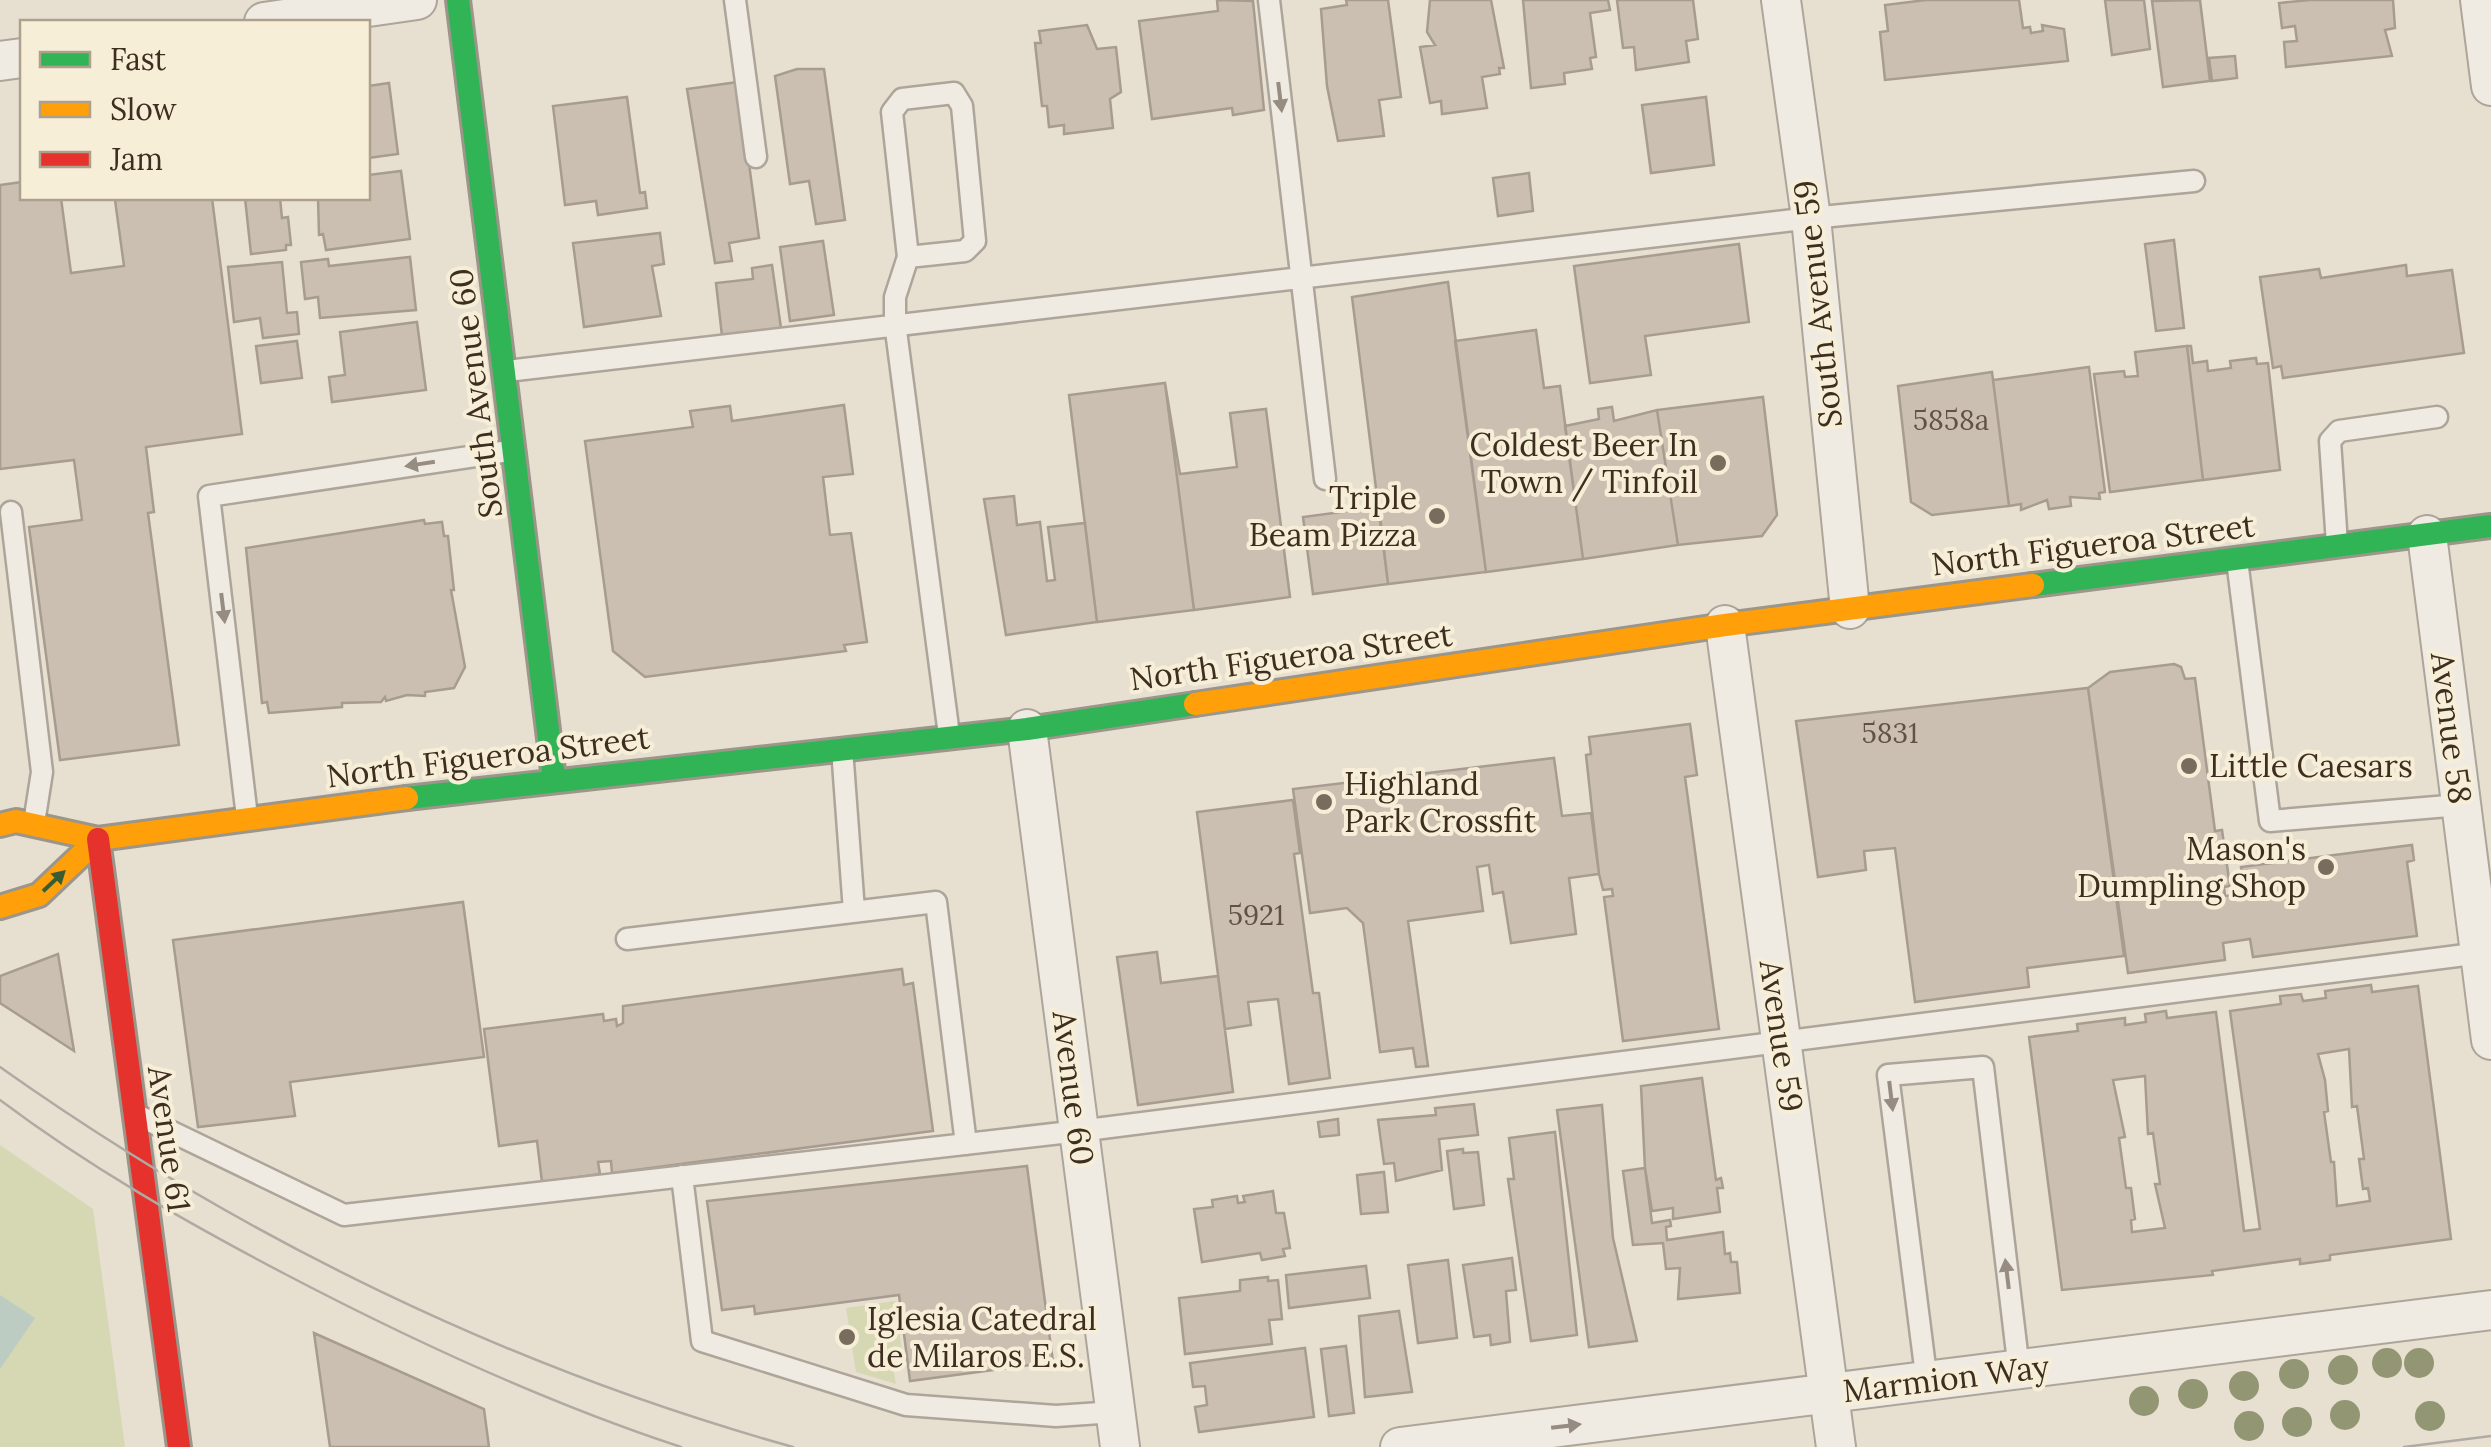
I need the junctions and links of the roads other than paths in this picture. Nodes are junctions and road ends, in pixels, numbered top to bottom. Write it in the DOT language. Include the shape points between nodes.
graph roads {
  1 [pos="417,0"];
  2 [pos="458,0"];
  3 [pos="735,0"];
  4 [pos="1270,0"];
  5 [pos="1781,0"];
  6 [pos="2480,0"];
  7 [pos="278,20"];
  8 [pos="2488,43"];
  9 [pos="2491,86"];
  10 [pos="756,157"];
  11 [pos="2194,181"];
  12 [pos="1811,218"];
  13 [pos="908,257"];
  14 [pos="1301,276"];
  15 [pos="895,323"];
  16 [pos="507,371"];
  17 [pos="2437,417"];
  18 [pos="516,450"];
  19 [pos="1325,479"];
  20 [pos="12,512"];
  21 [pos="2491,526"];
  22 [pos="2426,535"];
  23 [pos="2338,546"];
  24 [pos="2237,559"];
  25 [pos="1850,609"];
  26 [pos="1725,625"];
  27 [pos="1027,729"];
  28 [pos="950,737"];
  29 [pos="842,748"];
  30 [pos="554,779"];
  31 [pos="2460,805"];
  32 [pos="248,820"];
  33 [pos="0,825"];
  34 [pos="33,825"];
  35 [pos="98,839"];
  36 [pos="0,907"];
  37 [pos="854,911"];
  38 [pos="627,939"];
  39 [pos="2486,953"];
  40 [pos="1781,1039"];
  41 [pos="2491,1040"];
  42 [pos="130,1111"];
  43 [pos="1079,1131"];
  44 [pos="966,1144"];
  45 [pos="682,1176"];
  46 [pos="2491,1310"];
  47 [pos="2018,1370"];
  48 [pos="1927,1383"];
  49 [pos="1830,1394"];
  50 [pos="1117,1429"];
  51 [pos="179,1447"];
  52 [pos="1400,1447"];
  53 [pos="1836,1447"];
  1 -- 7 [label="street"];
  2 -- 16 [label="main road, South Avenue 60"];
  3 -- 10 [label="lane"];
  4 -- 14 [label="lane, one-way"];
  5 -- 12 [label="street, South Avenue 59"];
  6 -- 8 [label="street"];
  8 -- 9 [label="street"];
  11 -- 12 [label="lane"];
  12 -- 14 [label="lane"];
  12 -- 25 [label="street, South Avenue 59"];
  13 -- 13 [label="lane" via="892,112 902,99 954,93 962,106 975,241 965,250"];
  13 -- 15 [label="lane" via="894,297"];
  14 -- 15 [label="lane"];
  14 -- 19 [label="lane"];
  15 -- 16 [label="lane"];
  15 -- 28 [label="lane"];
  16 -- 18 [label="main road, South Avenue 60"];
  17 -- 23 [label="lane" via="2339,431 2330,440"];
  18 -- 30 [label="main road, South Avenue 60"];
  18 -- 32 [label="lane, one-way" via="209,496"];
  20 -- 34 [label="lane" via="42,772"];
  21 -- 22 [label="main road, North Figueroa Street"];
  22 -- 23 [label="main road, North Figueroa Street"];
  22 -- 31 [label="street, Avenue 58"];
  23 -- 24 [label="main road, North Figueroa Street"];
  24 -- 25 [label="main road, North Figueroa Street"];
  24 -- 31 [label="lane" via="2270,821"];
  25 -- 26 [label="main road, North Figueroa Street"];
  26 -- 27 [label="main road, North Figueroa Street"];
  26 -- 40 [label="street, Avenue 59"];
  27 -- 28 [label="main road, North Figueroa Street"];
  27 -- 43 [label="street, Avenue 60"];
  28 -- 29 [label="main road, North Figueroa Street"];
  29 -- 30 [label="main road, North Figueroa Street"];
  29 -- 37 [label="lane"];
  30 -- 32 [label="main road, North Figueroa Street"];
  31 -- 39 [label="street, Avenue 58"];
  32 -- 35 [label="main road, North Figueroa Street"];
  33 -- 34 [label="main road, North Figueroa Street"];
  34 -- 35 [label="main road, North Figueroa Street"];
  36 -- 35 [label="main road, one-way" via="39,896"];
  35 -- 42 [label="main road, Avenue 61"];
  37 -- 38 [label="lane"];
  37 -- 44 [label="lane" via="936,902"];
  39 -- 40 [label="lane"];
  39 -- 41 [label="street, Avenue 58"];
  40 -- 43 [label="lane"];
  40 -- 49 [label="street, Avenue 59"];
  42 -- 45 [label="lane" via="344,1215"];
  42 -- 51 [label="main road, Avenue 61"];
  43 -- 44 [label="lane"];
  43 -- 50 [label="street, Avenue 60"];
  44 -- 45 [label="lane"];
  45 -- 50 [label="lane" via="702,1341 906,1405 1056,1416"];
  46 -- 47 [label="street, Marmion Way"];
  47 -- 48 [label="street, Marmion Way"];
  47 -- 48 [label="lane, one-way" via="1983,1067 1888,1075"];
  48 -- 49 [label="street, Marmion Way"];
  52 -- 49 [label="street, Marmion Way, one-way"];
  49 -- 53 [label="street, Avenue 59"];
}
